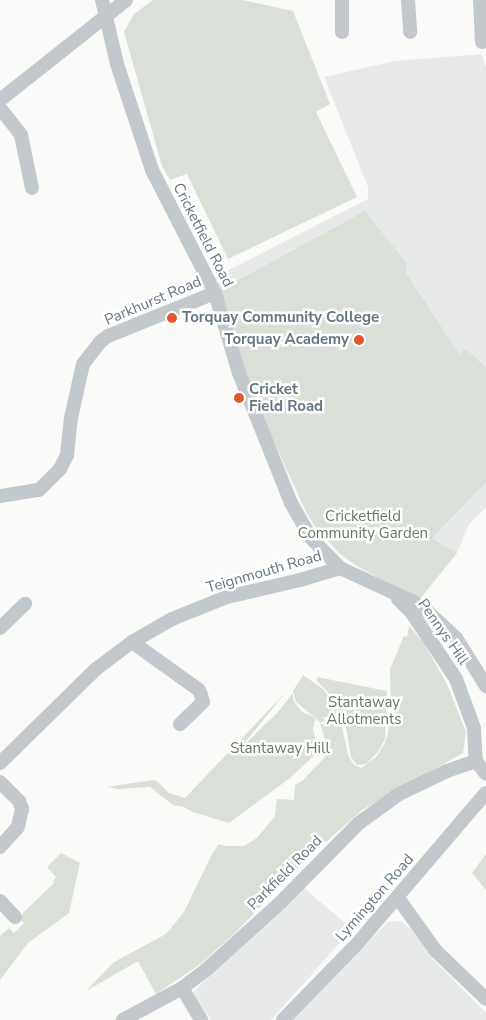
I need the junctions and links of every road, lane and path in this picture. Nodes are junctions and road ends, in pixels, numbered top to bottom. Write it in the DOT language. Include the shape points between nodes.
graph roads {
  1 [pos="102,0"];
  2 [pos="126,0"];
  3 [pos="342,0"];
  4 [pos="408,0"];
  5 [pos="480,0"];
  6 [pos="107,16"];
  7 [pos="342,32"];
  8 [pos="410,32"];
  9 [pos="482,42"];
  10 [pos="0,100"];
  11 [pos="0,108"];
  12 [pos="32,188"];
  13 [pos="215,293"];
  14 [pos="0,496"];
  15 [pos="340,568"];
  16 [pos="394,595"];
  17 [pos="25,604"];
  18 [pos="0,628"];
  19 [pos="132,642"];
  20 [pos="486,686"];
  21 [pos="180,724"];
  22 [pos="476,761"];
  23 [pos="0,763"];
  24 [pos="486,774"];
  25 [pos="0,782"];
  26 [pos="486,793"];
  27 [pos="0,847"];
  28 [pos="398,898"];
  29 [pos="0,901"];
  30 [pos="16,917"];
  31 [pos="182,988"];
  32 [pos="486,999"];
  33 [pos="123,1020"];
  34 [pos="201,1020"];
  35 [pos="283,1020"];
  1 -- 6 [label="street, Cricketfield Road"];
  2 -- 6 [label="street"];
  3 -- 7 [label="street"];
  4 -- 8 [label="street"];
  5 -- 9 [label="street"];
  6 -- 10 [label="street"];
  6 -- 13 [label="street, Cricketfield Road" via="117,64 152,170"];
  11 -- 12 [label="street" via="21,135"];
  13 -- 14 [label="street, Parkhurst Road" via="100,342 83,364 67,455 60,469 40,490"];
  13 -- 15 [label="street, Cricketfield Road" via="239,373 291,503 311,538"];
  15 -- 16 [label="street, Teignmouth Road"];
  15 -- 19 [label="street, Teignmouth Road" via="227,597 172,619"];
  16 -- 20 [label="street, Teignmouth Road" via="427,611 456,638"];
  16 -- 22 [label="street, Pennys Hill" via="412,612 456,679 474,728"];
  17 -- 18 [label="street"];
  19 -- 21 [label="street" via="202,695 203,702"];
  19 -- 23 [label="street, Teignmouth Road" via="96,669"];
  22 -- 24 [label="street"];
  22 -- 31 [label="street, Parkfield Road" via="446,771 399,794 358,823 237,944"];
  25 -- 27 [label="street" via="19,801 22,809 18,827"];
  26 -- 28 [label="street, Lymington Road"];
  28 -- 32 [label="street" via="436,951"];
  28 -- 35 [label="street, Lymington Road"];
  29 -- 30 [label="street"];
  31 -- 33 [label="street, Parkfield Road"];
  31 -- 34 [label="street"];
}
